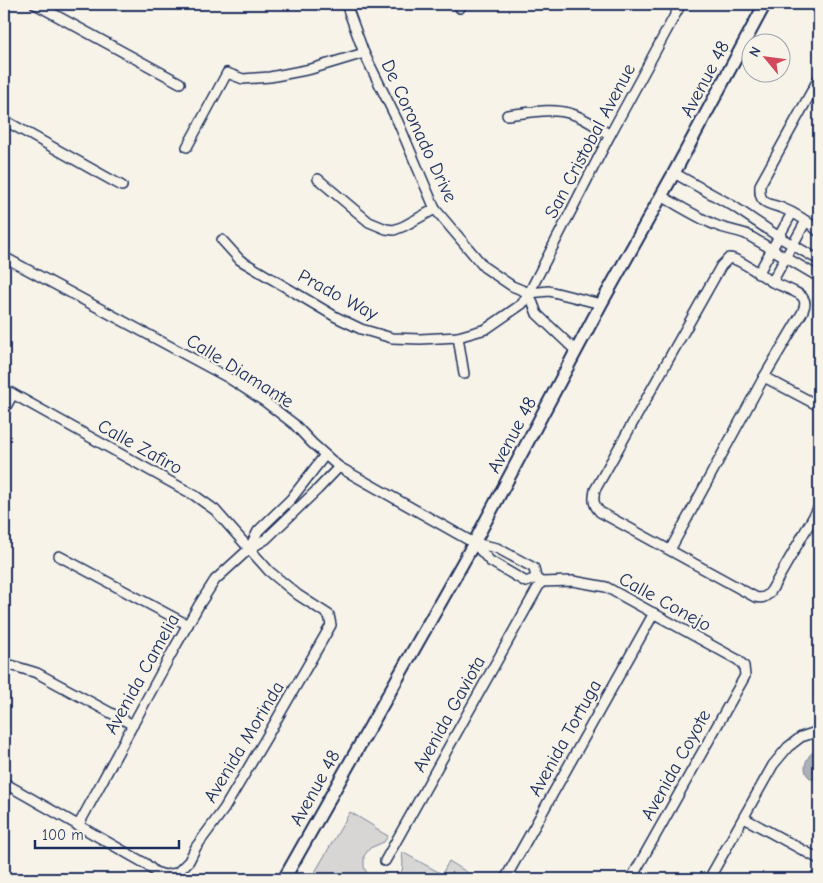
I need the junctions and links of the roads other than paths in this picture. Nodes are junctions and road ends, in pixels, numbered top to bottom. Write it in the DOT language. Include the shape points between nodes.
graph roads {
  1 [pos="35,4"];
  2 [pos="346,4"];
  3 [pos="681,4"];
  4 [pos="765,4"];
  5 [pos="364,53"];
  6 [pos="819,78"];
  7 [pos="180,83"];
  8 [pos="507,115"];
  9 [pos="4,120"];
  10 [pos="610,135"];
  11 [pos="187,147"];
  12 [pos="674,173"];
  13 [pos="318,179"];
  14 [pos="122,186"];
  15 [pos="661,196"];
  16 [pos="435,209"];
  17 [pos="792,213"];
  18 [pos="754,221"];
  19 [pos="806,221"];
  20 [pos="819,232"];
  21 [pos="746,234"];
  22 [pos="779,237"];
  23 [pos="222,240"];
  24 [pos="792,245"];
  25 [pos="772,249"];
  26 [pos="4,256"];
  27 [pos="785,257"];
  28 [pos="819,260"];
  29 [pos="758,274"];
  30 [pos="819,277"];
  31 [pos="772,282"];
  32 [pos="529,293"];
  33 [pos="601,304"];
  34 [pos="458,337"];
  35 [pos="576,351"];
  36 [pos="464,374"];
  37 [pos="764,377"];
  38 [pos="4,389"];
  39 [pos="13,394"];
  40 [pos="819,406"];
  41 [pos="4,410"];
  42 [pos="325,454"];
  43 [pos="339,467"];
  44 [pos="298,490"];
  45 [pos="308,499"];
  46 [pos="819,507"];
  47 [pos="474,543"];
  48 [pos="249,549"];
  49 [pos="670,550"];
  50 [pos="60,556"];
  51 [pos="539,580"];
  52 [pos="654,613"];
  53 [pos="188,625"];
  54 [pos="4,662"];
  55 [pos="744,666"];
  56 [pos="133,725"];
  57 [pos="819,731"];
  58 [pos="4,783"];
  59 [pos="744,818"];
  60 [pos="78,826"];
  61 [pos="819,859"];
  62 [pos="385,861"];
  63 [pos="284,879"];
  64 [pos="505,879"];
  65 [pos="631,879"];
  66 [pos="709,879"];
  1 -- 7 [label="street"];
  2 -- 5 [label="street, De Coronado Drive"];
  3 -- 10 [label="street, San Cristobal Avenue"];
  4 -- 12 [label="main road, Avenue 48"];
  5 -- 11 [label="street" via="312,69 270,77 243,80 227,73"];
  5 -- 16 [label="street, De Coronado Drive"];
  6 -- 17 [label="street" via="760,185 764,202"];
  8 -- 10 [label="street" via="550,111 574,114"];
  9 -- 14 [label="street"];
  10 -- 32 [label="street, San Cristobal Avenue"];
  12 -- 15 [label="main road, Avenue 48"];
  12 -- 18 [label="street"];
  13 -- 16 [label="street" via="369,222 386,229 404,226"];
  15 -- 21 [label="street" via="713,224"];
  15 -- 33 [label="main road, Avenue 48"];
  16 -- 32 [label="street, De Coronado Drive" via="484,268"];
  17 -- 19 [label="street"];
  17 -- 22 [label="street"];
  18 -- 21 [label="street"];
  18 -- 22 [label="street"];
  19 -- 20 [label="street"];
  19 -- 24 [label="street"];
  21 -- 25 [label="street"];
  22 -- 24 [label="street"];
  22 -- 25 [label="street"];
  23 -- 34 [label="street, Prado Way" via="240,260 361,329 404,339"];
  24 -- 27 [label="street"];
  24 -- 28 [label="street"];
  25 -- 27 [label="street"];
  25 -- 29 [label="street"];
  26 -- 42 [label="street, Calle Diamante" via="226,377 294,424"];
  27 -- 30 [label="street"];
  27 -- 31 [label="street"];
  29 -- 31 [label="street"];
  29 -- 49 [label="street" via="733,258 721,266 595,490 594,501 600,512"];
  31 -- 37 [label="street" via="802,295 805,305"];
  32 -- 33 [label="street, De Coronado Drive" via="549,291"];
  32 -- 34 [label="street, Prado Way" via="522,304 486,329"];
  32 -- 35 [label="street" via="537,314"];
  33 -- 35 [label="main road, Avenue 48"];
  34 -- 36 [label="street"];
  35 -- 47 [label="main road, Avenue 48"];
  37 -- 40 [label="street"];
  37 -- 49 [label="street"];
  38 -- 39 [label="street, Calle Zafiro"];
  39 -- 41 [label="street"];
  39 -- 48 [label="street, Calle Zafiro" via="194,495 215,510"];
  42 -- 43 [label="street, Calle Diamante"];
  42 -- 44 [label="street, Avenida Camelia"];
  43 -- 45 [label="street, Avenida Camelia"];
  43 -- 47 [label="street, Calle Diamante"];
  44 -- 45 [label="street"];
  44 -- 48 [label="street, Avenida Camelia" via="258,531"];
  45 -- 48 [label="street, Avenida Camelia" via="266,539"];
  46 -- 49 [label="street" via="764,598 755,597"];
  47 -- 51 [label="street" via="497,548 534,568"];
  47 -- 51 [label="street, Calle Conejo" via="490,561 526,582"];
  47 -- 63 [label="main road, Avenue 48"];
  48 -- 53 [label="street, Avenida Camelia" via="215,580"];
  48 -- 60 [label="street, Avenida Morinda" via="269,572 329,615 331,625 224,808 189,861 176,873 165,875"];
  50 -- 53 [label="street"];
  51 -- 52 [label="street, Calle Conejo" via="573,581 606,587"];
  51 -- 62 [label="street, Avenida Gaviota"];
  52 -- 55 [label="street, Calle Conejo"];
  52 -- 64 [label="street, Avenida Tortuga"];
  53 -- 56 [label="street, Avenida Camelia"];
  54 -- 56 [label="street" via="37,673"];
  55 -- 65 [label="street, Avenida Coyote" via="745,676"];
  56 -- 60 [label="street, Avenida Camelia"];
  57 -- 59 [label="street" via="801,737 788,747 773,765"];
  58 -- 60 [label="street, Avenida Morinda"];
  59 -- 61 [label="street"];
  59 -- 66 [label="street"];
}
